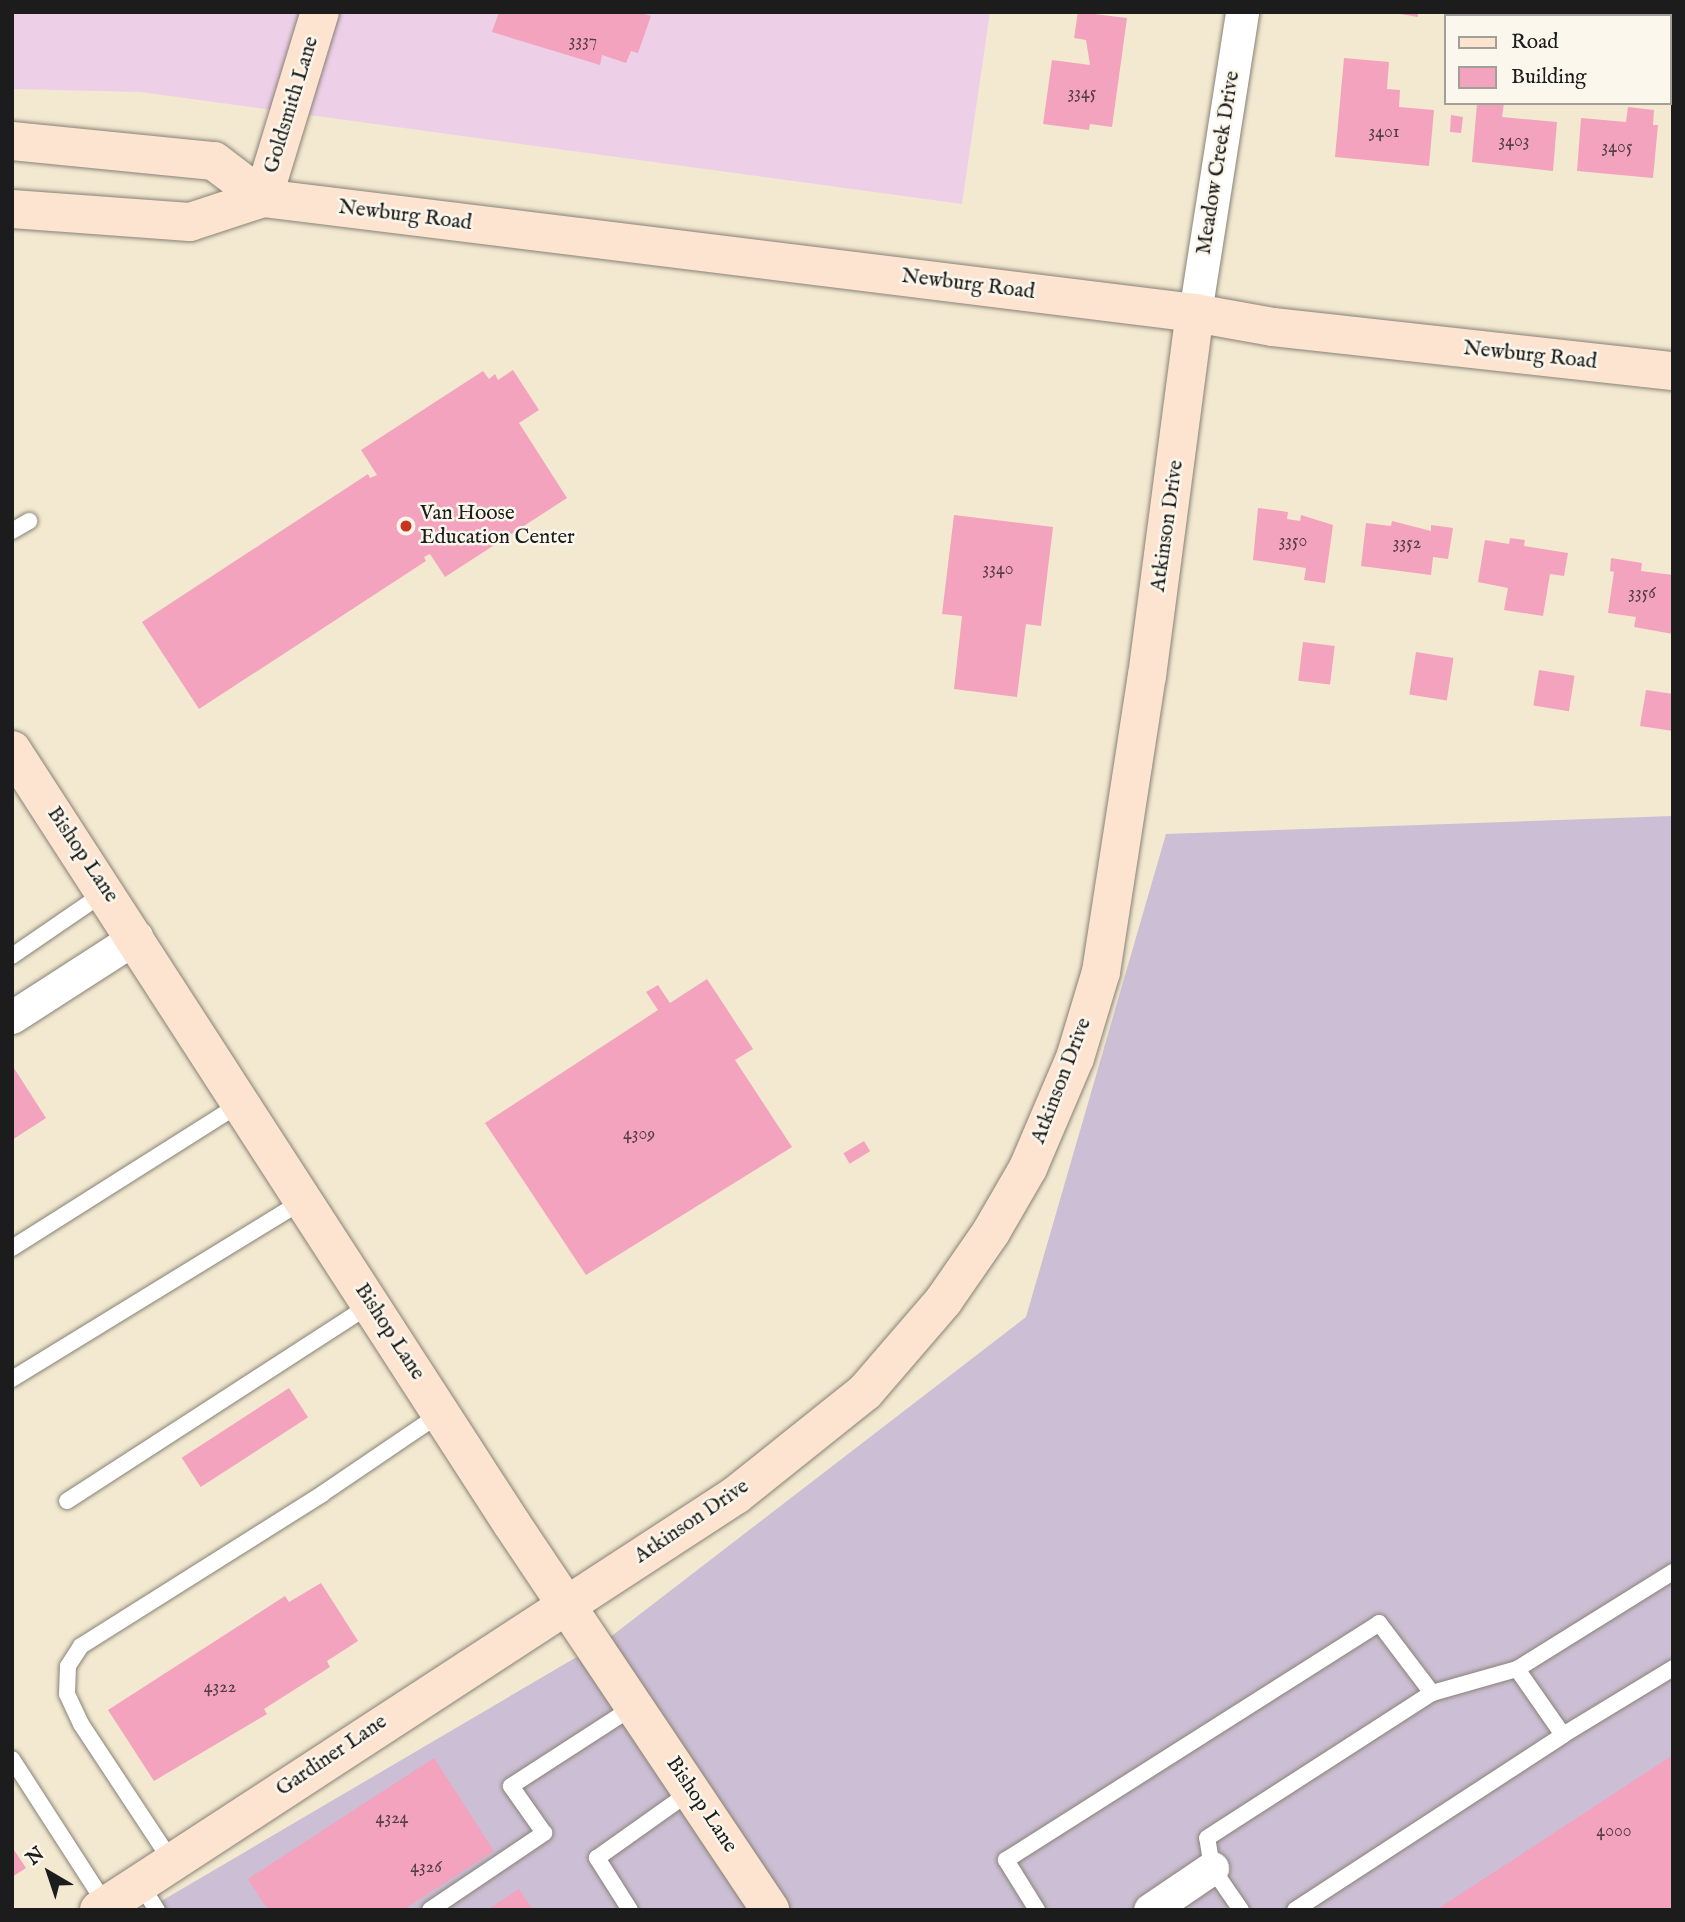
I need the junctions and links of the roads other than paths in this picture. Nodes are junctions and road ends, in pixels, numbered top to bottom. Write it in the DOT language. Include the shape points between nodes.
graph roads {
  1 [pos="320,12"];
  2 [pos="1242,12"];
  3 [pos="12,141"];
  4 [pos="262,198"];
  5 [pos="12,209"];
  6 [pos="1195,313"];
  7 [pos="1673,371"];
  8 [pos="29,521"];
  9 [pos="12,531"];
  10 [pos="12,751"];
  11 [pos="106,892"];
  12 [pos="136,937"];
  13 [pos="12,956"];
  14 [pos="16,1006"];
  15 [pos="242,1103"];
  16 [pos="305,1200"];
  17 [pos="12,1248"];
  18 [pos="372,1304"];
  19 [pos="12,1379"];
  20 [pos="441,1413"];
  21 [pos="66,1501"];
  22 [pos="1673,1572"];
  23 [pos="566,1606"];
  24 [pos="1673,1668"];
  25 [pos="1517,1669"];
  26 [pos="1432,1693"];
  27 [pos="633,1707"];
  28 [pos="1563,1735"];
  29 [pos="12,1759"];
  30 [pos="692,1790"];
  31 [pos="172,1862"];
  32 [pos="1212,1868"];
  33 [pos="148,1897"];
  34 [pos="103,1908"];
  35 [pos="430,1910"];
  36 [pos="630,1910"];
  37 [pos="770,1910"];
  38 [pos="1037,1910"];
  39 [pos="1150,1910"];
  40 [pos="1241,1910"];
  41 [pos="1295,1910"];
  1 -- 4 [label="street, Goldsmith Lane"];
  2 -- 6 [label="street, Meadow Creek Drive"];
  3 -- 4 [label="street" via="214,161"];
  4 -- 5 [label="street, Newburg Road" via="190,222"];
  4 -- 6 [label="street, Newburg Road"];
  6 -- 7 [label="street, Newburg Road" via="1300,330"];
  6 -- 23 [label="street, Atkinson Drive" via="1147,676 1101,972 1076,1058 1028,1168 944,1300 865,1392 736,1495"];
  8 -- 9 [label="lane"];
  10 -- 11 [label="street, Bishop Lane"];
  11 -- 12 [label="street, Bishop Lane"];
  11 -- 13 [label="lane"];
  12 -- 14 [label="street"];
  12 -- 15 [label="street, Bishop Lane"];
  15 -- 16 [label="street, Bishop Lane"];
  15 -- 17 [label="lane"];
  16 -- 18 [label="street, Bishop Lane"];
  16 -- 19 [label="lane"];
  18 -- 20 [label="street, Bishop Lane"];
  18 -- 21 [label="lane"];
  20 -- 23 [label="street, Bishop Lane"];
  20 -- 31 [label="lane" via="81,1646 68,1666 67,1694 81,1724"];
  22 -- 25 [label="lane"];
  23 -- 27 [label="street, Bishop Lane"];
  23 -- 31 [label="street, Gardiner Lane"];
  24 -- 28 [label="lane"];
  25 -- 26 [label="lane"];
  25 -- 28 [label="lane"];
  26 -- 32 [label="lane" via="1207,1838"];
  26 -- 38 [label="lane" via="1379,1623 1006,1860"];
  27 -- 30 [label="street, Bishop Lane"];
  27 -- 35 [label="lane" via="511,1786 544,1833"];
  28 -- 41 [label="lane"];
  29 -- 34 [label="lane"];
  30 -- 36 [label="lane" via="597,1858"];
  30 -- 37 [label="street, Bishop Lane"];
  31 -- 33 [label="street, Gardiner Lane"];
  32 -- 39 [label="street"];
  32 -- 40 [label="lane"];
  33 -- 34 [label="street, Gardiner Lane"];
}
